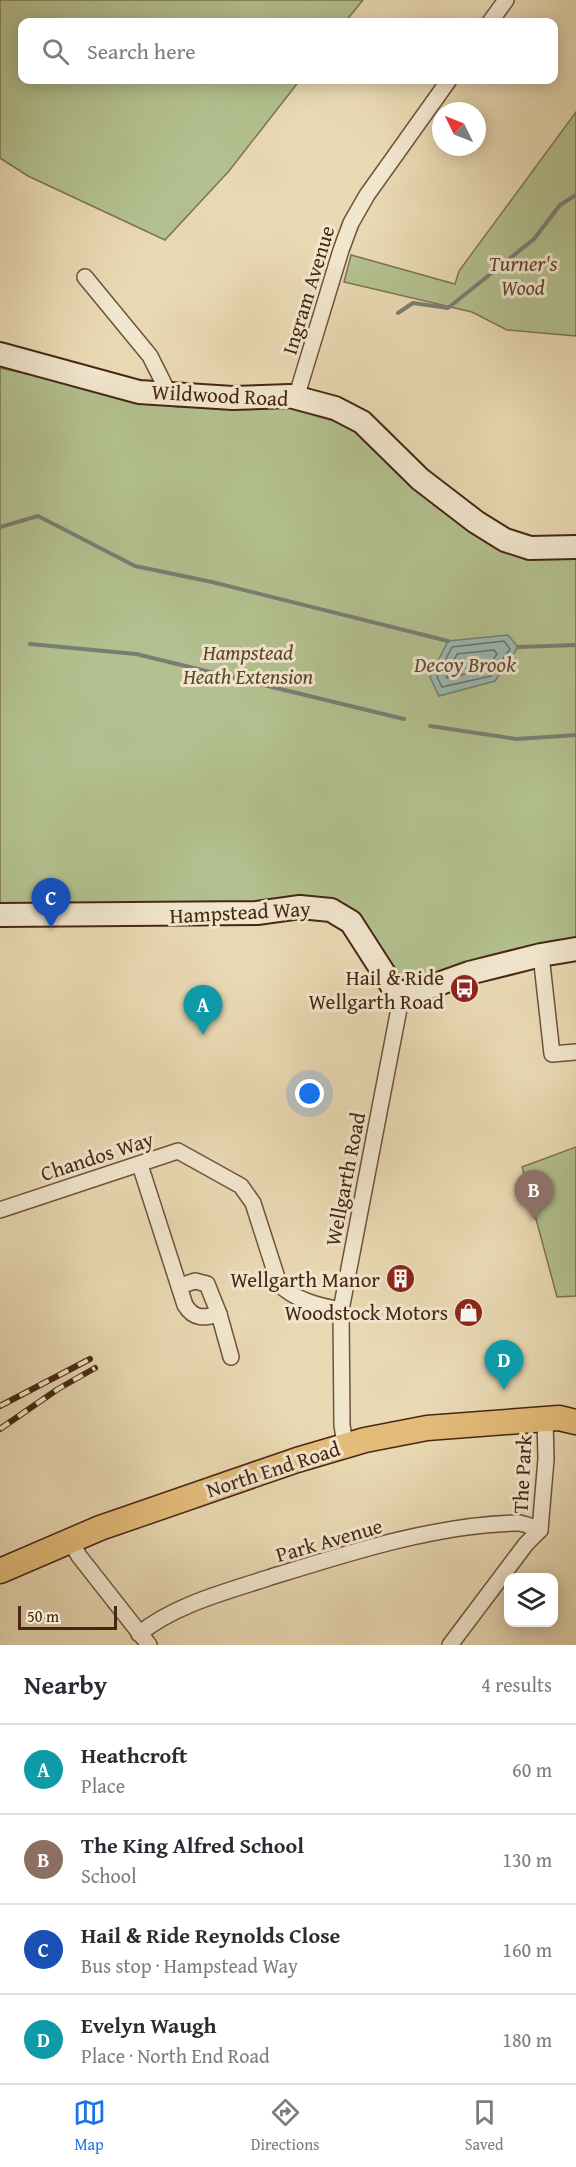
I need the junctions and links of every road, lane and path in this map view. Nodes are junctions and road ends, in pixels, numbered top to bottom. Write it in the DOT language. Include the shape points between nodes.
graph roads {
  1 [pos="506,0"];
  2 [pos="493,18"];
  3 [pos="446,84"];
  4 [pos="85,277"];
  5 [pos="0,354"];
  6 [pos="168,394"];
  7 [pos="296,398"];
  8 [pos="576,547"];
  9 [pos="0,915"];
  10 [pos="576,949"];
  11 [pos="541,955"];
  12 [pos="402,993"];
  13 [pos="576,1052"];
  14 [pos="140,1166"];
  15 [pos="0,1210"];
  16 [pos="180,1286"];
  17 [pos="341,1310"];
  18 [pos="219,1314"];
  19 [pos="231,1357"];
  20 [pos="564,1416"];
  21 [pos="345,1445"];
  22 [pos="540,1530"];
  23 [pos="70,1540"];
  24 [pos="0,1570"];
  25 [pos="144,1640"];
  26 [pos="450,1645"];
  1 -- 2 [label="street"];
  3 -- 7 [label="street, Ingram Avenue" via="351,223"];
  4 -- 6 [label="street" via="150,356"];
  5 -- 6 [label="street, Wildwood Road" via="139,392"];
  6 -- 7 [label="street, Wildwood Road"];
  7 -- 8 [label="street, Wildwood Road" via="335,408 362,422 420,479 505,540 530,548"];
  9 -- 12 [label="street, Hampstead Way" via="257,913 300,907 330,910 351,922 394,989"];
  10 -- 11 [label="street"];
  11 -- 12 [label="street"];
  11 -- 13 [label="street" via="552,1054"];
  12 -- 17 [label="street, Wellgarth Road"];
  14 -- 15 [label="street, Chandos Way"];
  14 -- 16 [label="street"];
  14 -- 17 [label="street, Chandos Way" via="178,1151 241,1185 253,1203 279,1284 301,1299"];
  16 -- 18 [label="street" via="185,1305 193,1314 200,1318"];
  16 -- 18 [label="street" via="195,1281 207,1284"];
  17 -- 21 [label="street, Wellgarth Road"];
  18 -- 19 [label="street"];
  20 -- 21 [label="main road, North End Road" via="428,1428"];
  20 -- 22 [label="street, The Park" via="546,1459"];
  21 -- 23 [label="main road, North End Road"];
  22 -- 25 [label="street, Park Avenue" via="520,1523 447,1531 352,1552 159,1618"];
  22 -- 26 [label="street, The Park"];
  23 -- 24 [label="main road, North End Road"];
  23 -- 25 [label="street"];
}
